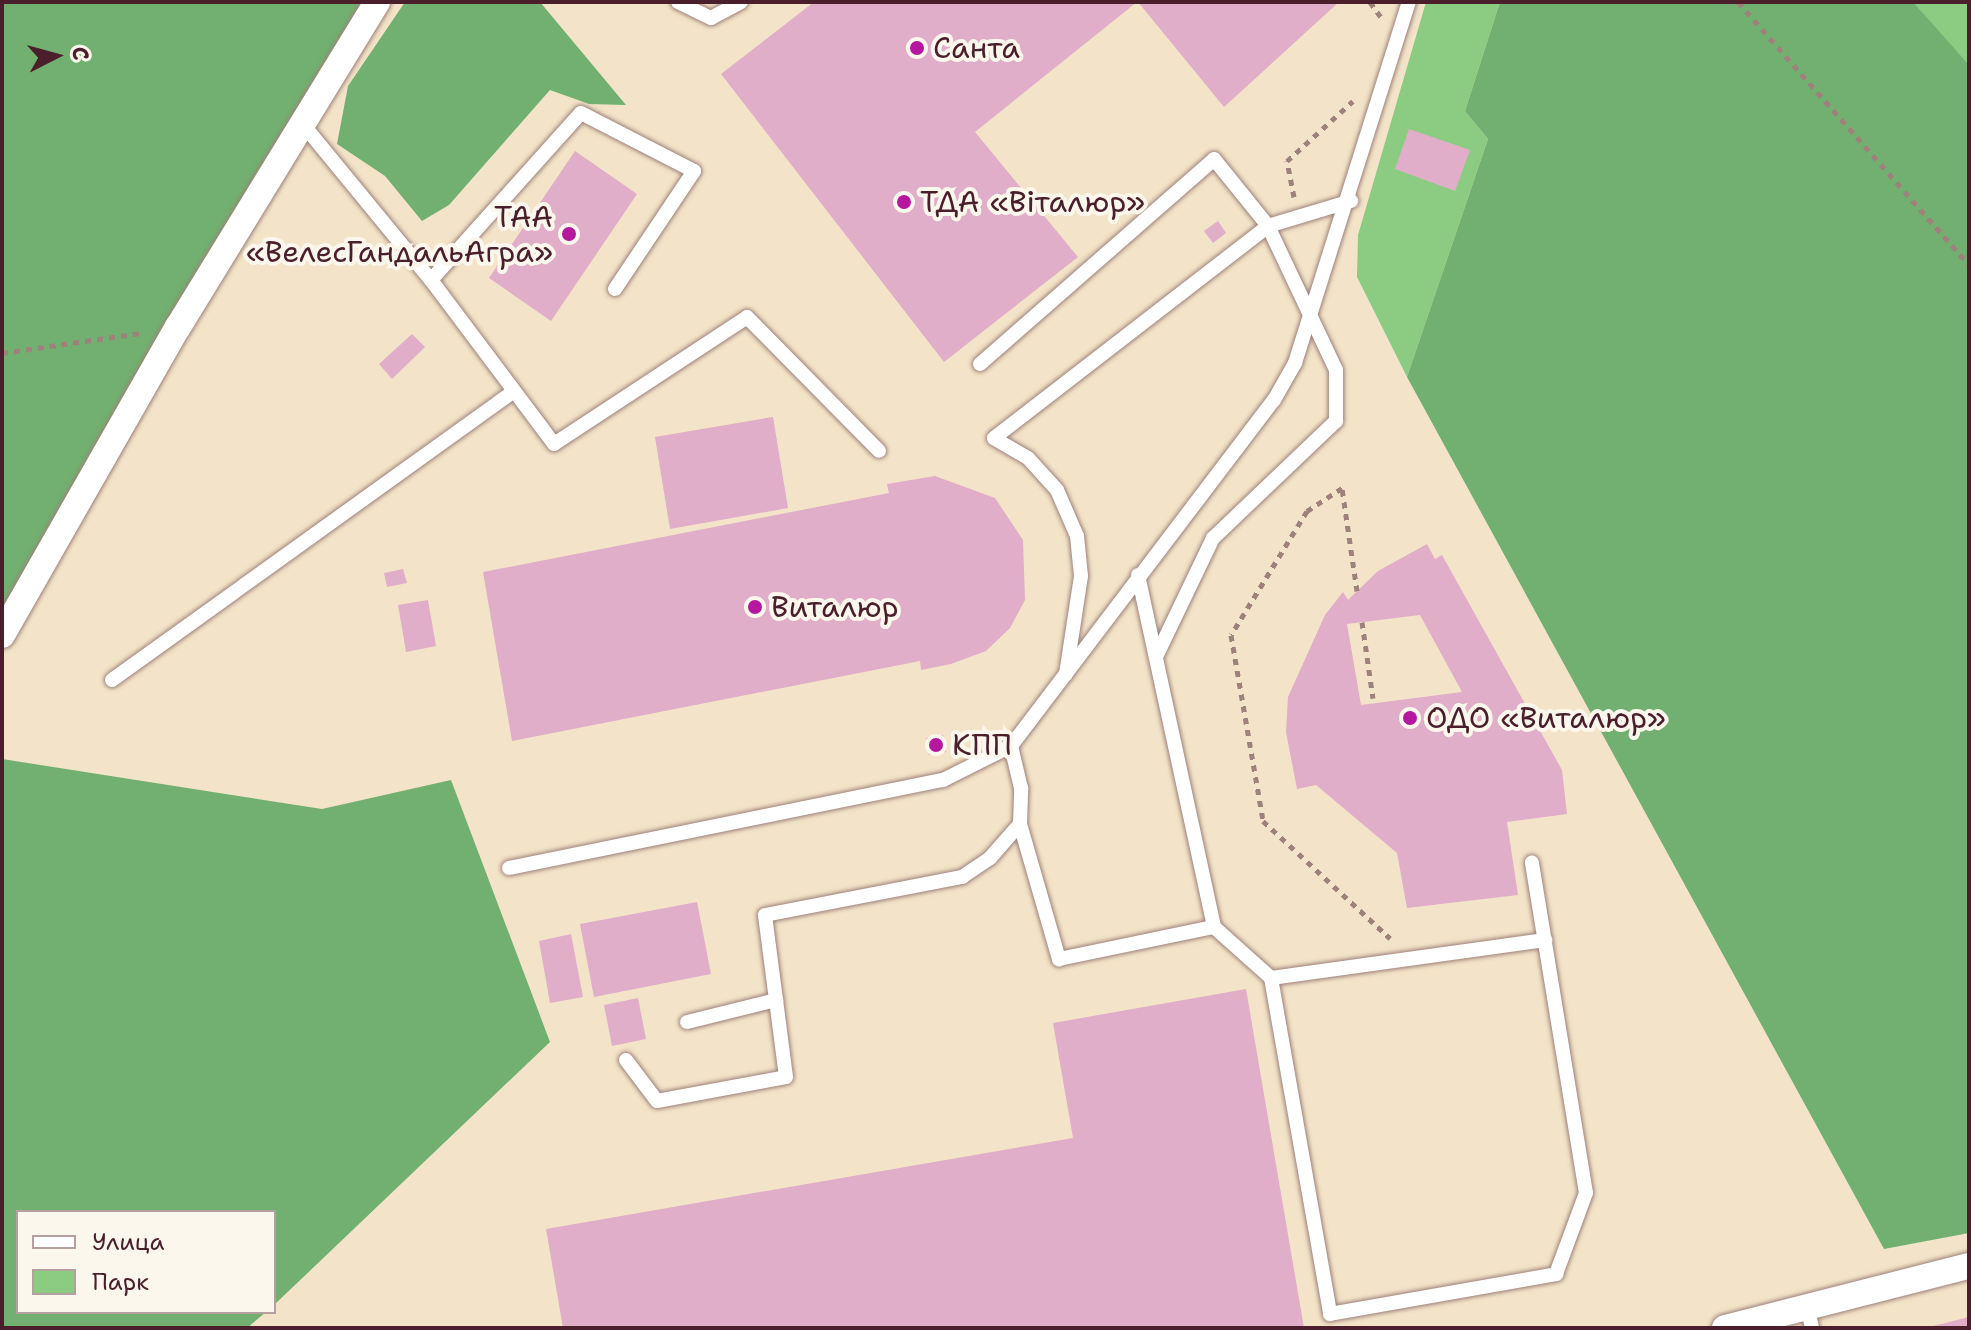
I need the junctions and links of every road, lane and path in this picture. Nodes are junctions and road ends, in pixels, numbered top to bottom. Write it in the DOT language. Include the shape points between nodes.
graph roads {
  1 [pos="377,2"];
  2 [pos="678,2"];
  3 [pos="741,2"];
  4 [pos="1370,2"];
  5 [pos="1409,2"];
  6 [pos="1738,2"];
  7 [pos="1378,31"];
  8 [pos="1357,96"];
  9 [pos="306,128"];
  10 [pos="1287,161"];
  11 [pos="1351,201"];
  12 [pos="1268,226"];
  13 [pos="1969,265"];
  14 [pos="431,280"];
  15 [pos="615,289"];
  16 [pos="1312,321"];
  17 [pos="178,327"];
  18 [pos="2,353"];
  19 [pos="980,364"];
  20 [pos="512,393"];
  21 [pos="879,451"];
  22 [pos="1138,575"];
  23 [pos="1357,591"];
  24 [pos="1362,622"];
  25 [pos="2,635"];
  26 [pos="1157,655"];
  27 [pos="1066,678"];
  28 [pos="112,680"];
  29 [pos="1373,698"];
  30 [pos="1011,746"];
  31 [pos="1020,824"];
  32 [pos="1532,862"];
  33 [pos="509,868"];
  34 [pos="1214,927"];
  35 [pos="1545,940"];
  36 [pos="1400,946"];
  37 [pos="1271,978"];
  38 [pos="776,1000"];
  39 [pos="687,1022"];
  40 [pos="626,1060"];
  41 [pos="1969,1266"];
  42 [pos="1809,1317"];
  43 [pos="1725,1328"];
  1 -- 9 [label="street"];
  2 -- 3 [label="lane" via="711,18"];
  4 -- 7 [label="path" via="1382,19"];
  5 -- 11 [label="lane"];
  6 -- 13 [label="path"];
  8 -- 10 [label="path"];
  9 -- 14 [label="lane"];
  9 -- 17 [label="street"];
  11 -- 12 [label="lane"];
  11 -- 16 [label="lane"];
  12 -- 16 [label="lane" via="1305,290"];
  12 -- 19 [label="lane" via="1214,159"];
  12 -- 27 [label="lane" via="994,438 1028,458 1057,490 1077,536 1081,576"];
  14 -- 15 [label="lane" via="581,113 694,171"];
  14 -- 20 [label="lane"];
  16 -- 22 [label="lane" via="1274,400"];
  16 -- 26 [label="lane" via="1336,370 1336,421 1213,538"];
  17 -- 18 [label="path"];
  17 -- 25 [label="street"];
  20 -- 21 [label="lane" via="554,444 747,317"];
  20 -- 28 [label="lane"];
  22 -- 26 [label="lane"];
  22 -- 27 [label="lane"];
  23 -- 36 [label="path" via="1342,488 1307,511 1231,635 1263,821"];
  24 -- 29 [label="path"];
  26 -- 34 [label="lane"];
  27 -- 30 [label="lane"];
  30 -- 31 [label="lane" via="1021,788"];
  30 -- 33 [label="lane" via="943,780"];
  31 -- 34 [label="lane" via="1059,959"];
  31 -- 38 [label="lane" via="962,877 765,915"];
  32 -- 35 [label="lane"];
  34 -- 37 [label="lane"];
  35 -- 37 [label="lane"];
  35 -- 37 [label="lane" via="1586,1193 1556,1274 1330,1314"];
  38 -- 39 [label="lane"];
  38 -- 40 [label="lane" via="786,1077 657,1101"];
  41 -- 42 [label="street"];
  42 -- 43 [label="street"];
}
